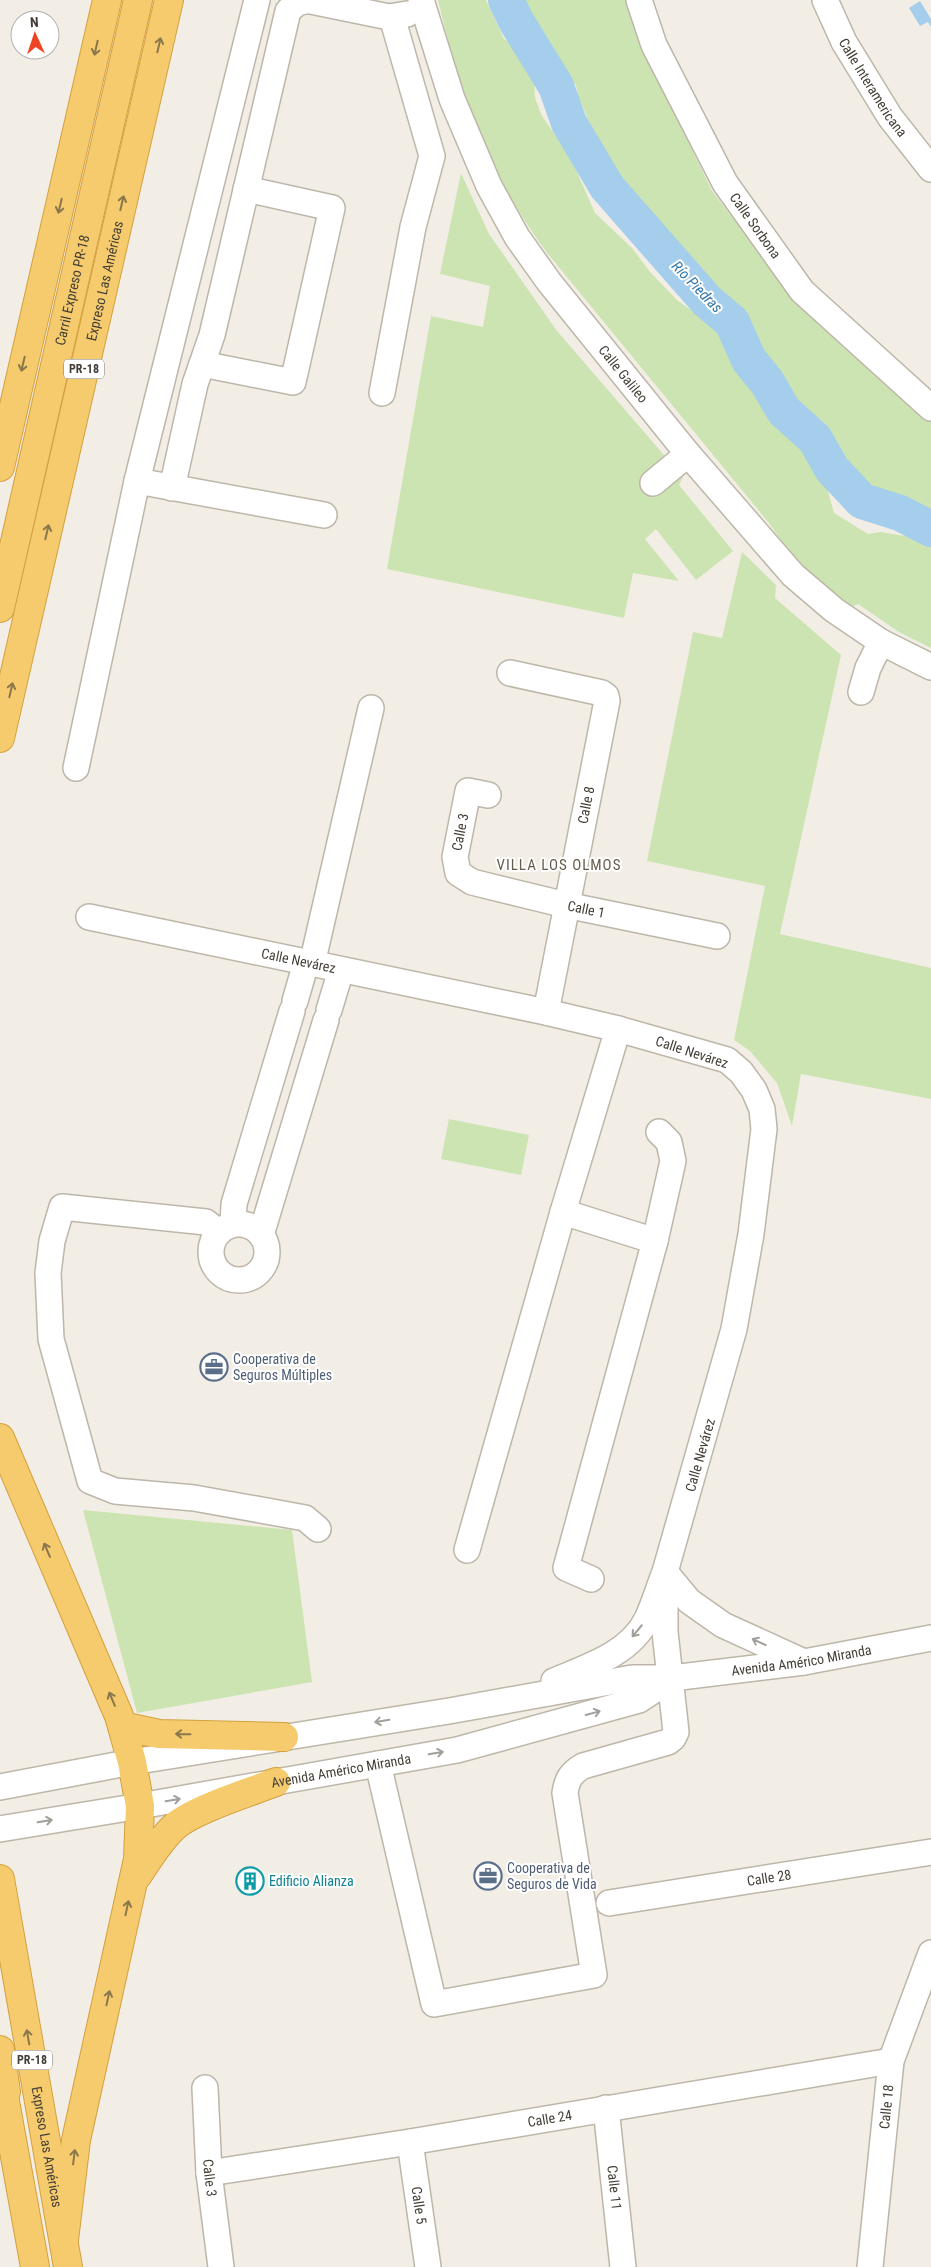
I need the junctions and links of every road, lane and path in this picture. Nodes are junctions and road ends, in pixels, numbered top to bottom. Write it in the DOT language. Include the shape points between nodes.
graph roads {
  1 [pos="106,0"];
  2 [pos="138,0"];
  3 [pos="169,0"];
  4 [pos="256,0"];
  5 [pos="639,0"];
  6 [pos="825,0"];
  7 [pos="305,1"];
  8 [pos="422,4"];
  9 [pos="392,17"];
  10 [pos="470,142"];
  11 [pos="432,156"];
  12 [pos="931,168"];
  13 [pos="246,189"];
  14 [pos="202,364"];
  15 [pos="382,393"];
  16 [pos="926,396"];
  17 [pos="688,454"];
  18 [pos="0,467"];
  19 [pos="137,481"];
  20 [pos="652,484"];
  21 [pos="172,488"];
  22 [pos="324,515"];
  23 [pos="0,608"];
  24 [pos="881,642"];
  25 [pos="931,667"];
  26 [pos="510,673"];
  27 [pos="861,692"];
  28 [pos="371,708"];
  29 [pos="0,738"];
  30 [pos="76,768"];
  31 [pos="478,793"];
  32 [pos="458,873"];
  33 [pos="566,905"];
  34 [pos="89,917"];
  35 [pos="717,936"];
  36 [pos="309,963"];
  37 [pos="341,970"];
  38 [pos="546,1012"];
  39 [pos="618,1029"];
  40 [pos="659,1132"];
  41 [pos="563,1212"];
  42 [pos="226,1228"];
  43 [pos="262,1235"];
  44 [pos="655,1241"];
  45 [pos="0,1438"];
  46 [pos="318,1529"];
  47 [pos="467,1550"];
  48 [pos="665,1572"];
  49 [pos="591,1579"];
  50 [pos="931,1638"];
  51 [pos="804,1662"];
  52 [pos="672,1678"];
  53 [pos="506,1701"];
  54 [pos="122,1726"];
  55 [pos="284,1737"];
  56 [pos="132,1762"];
  57 [pos="378,1764"];
  58 [pos="276,1782"];
  59 [pos="0,1787"];
  60 [pos="140,1806"];
  61 [pos="0,1829"];
  62 [pos="931,1852"];
  63 [pos="0,1879"];
  64 [pos="133,1882"];
  65 [pos="608,1903"];
  66 [pos="931,1953"];
  67 [pos="0,2050"];
  68 [pos="891,2061"];
  69 [pos="0,2074"];
  70 [pos="205,2088"];
  71 [pos="606,2108"];
  72 [pos="9,2118"];
  73 [pos="410,2142"];
  74 [pos="208,2173"];
  75 [pos="64,2240"];
  76 [pos="35,2267"];
  77 [pos="68,2267"];
  78 [pos="222,2267"];
  79 [pos="428,2267"];
  80 [pos="623,2267"];
  81 [pos="870,2267"];
  1 -- 18 [label="highway, one-way"];
  2 -- 23 [label="highway, Carril Expreso PR-18"];
  29 -- 3 [label="highway, Expreso Las Américas / PR-18, one-way"];
  4 -- 19 [label="street"];
  5 -- 16 [label="street, Calle Sorbona" via="654,45 725,183 802,290"];
  6 -- 12 [label="street, Calle Interamericana" via="844,42 890,117"];
  7 -- 9 [label="street"];
  7 -- 13 [label="street" via="297,2 288,11"];
  8 -- 9 [label="street"];
  8 -- 10 [label="street, Calle Galileo" via="452,99"];
  9 -- 11 [label="street"];
  10 -- 11 [label="street"];
  10 -- 17 [label="street, Calle Galileo" via="489,186 517,237 543,275"];
  11 -- 15 [label="street" via="414,228"];
  13 -- 14 [label="street" via="212,335"];
  13 -- 14 [label="street" via="332,208 293,382"];
  14 -- 21 [label="street"];
  17 -- 20 [label="street"];
  17 -- 24 [label="street, Calle Galileo" via="793,575 834,610"];
  19 -- 21 [label="street"];
  19 -- 30 [label="street"];
  21 -- 22 [label="street"];
  24 -- 25 [label="street, Calle Galileo"];
  24 -- 27 [label="street"];
  26 -- 33 [label="street, Calle 8" via="606,696"];
  28 -- 36 [label="street"];
  31 -- 32 [label="street, Calle 3" via="455,857"];
  32 -- 33 [label="street, Calle 1" via="472,882"];
  33 -- 35 [label="street, Calle 1"];
  33 -- 38 [label="street, Calle 8"];
  34 -- 36 [label="street, Calle Nevárez"];
  36 -- 37 [label="street, Calle Nevárez"];
  36 -- 42 [label="street"];
  37 -- 38 [label="street, Calle Nevárez"];
  37 -- 43 [label="street"];
  38 -- 39 [label="street, Calle Nevárez"];
  39 -- 41 [label="street"];
  39 -- 48 [label="street, Calle Nevárez" via="727,1060 754,1090 762,1109 764,1129 751,1234 734,1329"];
  40 -- 44 [label="street" via="668,1142 673,1161"];
  41 -- 44 [label="street"];
  41 -- 47 [label="street"];
  42 -- 43 [label="street" via="249,1226"];
  42 -- 43 [label="street" via="213,1241 212,1260 216,1268 233,1279 242,1280 260,1271 267,1253"];
  42 -- 46 [label="street" via="206,1222 62,1207 52,1241 48,1272 51,1339 90,1481 115,1491 194,1498 305,1518"];
  44 -- 49 [label="street" via="566,1568"];
  54 -- 45 [label="highway, one-way"];
  51 -- 48 [label="street, one-way" via="723,1625 689,1601"];
  48 -- 52 [label="street, Calle Nevárez" via="665,1632"];
  48 -- 53 [label="street, one-way" via="646,1621 626,1645 593,1666"];
  50 -- 51 [label="street, Avenida Américo Miranda"];
  51 -- 52 [label="street, Avenida Américo Miranda"];
  52 -- 53 [label="street, Avenida Américo Miranda" via="632,1678"];
  57 -- 52 [label="street, Avenida Américo Miranda, one-way" via="457,1750 639,1700"];
  52 -- 57 [label="street, Calle Nevárez" via="677,1726 673,1738 583,1766 572,1772 567,1781 565,1793 594,1974 434,2004"];
  53 -- 55 [label="street, Avenida Américo Miranda, one-way"];
  55 -- 54 [label="highway, one-way" via="159,1734"];
  54 -- 56 [label="highway"];
  55 -- 56 [label="street, Avenida Américo Miranda"];
  56 -- 59 [label="street, Avenida Américo Miranda"];
  56 -- 60 [label="highway"];
  57 -- 58 [label="street, Avenida Américo Miranda"];
  60 -- 58 [label="street, Avenida Américo Miranda, one-way"];
  58 -- 64 [label="highway" via="202,1811 175,1826"];
  61 -- 60 [label="street, Avenida Américo Miranda, one-way"];
  60 -- 64 [label="highway" via="138,1859"];
  62 -- 65 [label="street, Calle 28"];
  75 -- 63 [label="highway, Expreso Las Américas / PR-18, one-way"];
  75 -- 64 [label="highway, one-way" via="76,2140"];
  66 -- 68 [label="street, Calle 18"];
  67 -- 72 [label="highway"];
  68 -- 71 [label="street, Calle 24"];
  68 -- 81 [label="street, Calle 18"];
  69 -- 72 [label="highway"];
  70 -- 74 [label="street, Calle 3"];
  71 -- 73 [label="street, Calle 24"];
  71 -- 80 [label="street, Calle 11"];
  72 -- 76 [label="highway"];
  73 -- 74 [label="street, Calle 24"];
  73 -- 79 [label="street, Calle 5"];
  74 -- 78 [label="street, Calle 3"];
  75 -- 77 [label="highway, Expreso Las Américas / PR-18"];
}
